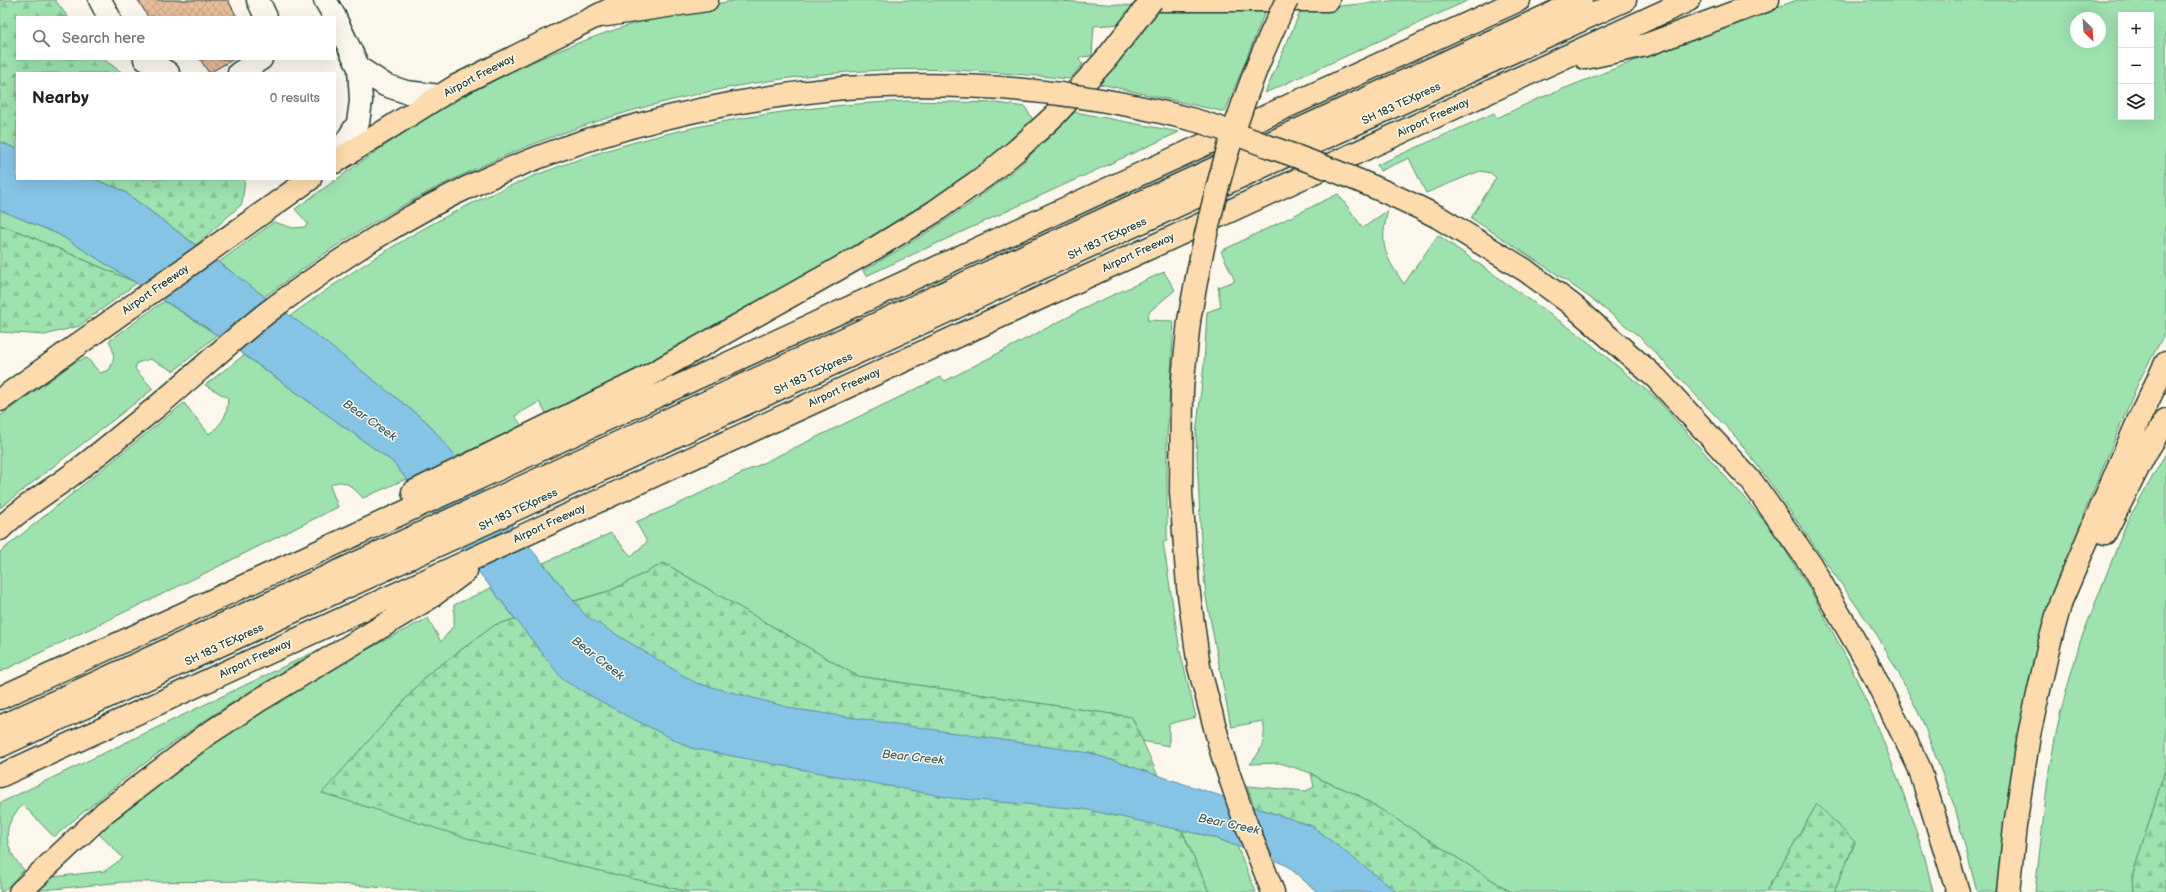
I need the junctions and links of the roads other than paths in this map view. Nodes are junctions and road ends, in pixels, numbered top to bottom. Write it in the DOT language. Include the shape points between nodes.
graph roads {
  1 [pos="100,0"];
  2 [pos="258,0"];
  3 [pos="629,0"];
  4 [pos="708,0"];
  5 [pos="1151,0"];
  6 [pos="1287,0"];
  7 [pos="1328,0"];
  8 [pos="1518,0"];
  9 [pos="1581,0"];
  10 [pos="1625,0"];
  11 [pos="1688,0"];
  12 [pos="1768,0"];
  13 [pos="108,16"];
  14 [pos="266,16"];
  15 [pos="600,16"];
  16 [pos="336,21"];
  17 [pos="146,60"];
  18 [pos="260,60"];
  19 [pos="1544,66"];
  20 [pos="359,68"];
  21 [pos="166,72"];
  22 [pos="241,72"];
  23 [pos="440,96"];
  24 [pos="336,158"];
  25 [pos="336,159"];
  26 [pos="309,180"];
  27 [pos="2166,363"];
  28 [pos="0,400"];
  29 [pos="2166,420"];
  30 [pos="549,437"];
  31 [pos="577,472"];
  32 [pos="1,527"];
  33 [pos="396,555"];
  34 [pos="425,590"];
  35 [pos="2063,594"];
  36 [pos="0,698"];
  37 [pos="0,728"];
  38 [pos="0,746"];
  39 [pos="0,776"];
  40 [pos="20,892"];
  41 [pos="1273,892"];
  42 [pos="1958,892"];
  43 [pos="2008,892"];
  1 -- 13 [label="street"];
  2 -- 14 [label="street"];
  3 -- 15 [label="main road, Airport Freeway"];
  4 -- 15 [label="main road"];
  5 -- 7 [label="main road"];
  5 -- 30 [label="main road, bridge" via="1106,58 1054,116 988,174 934,212 799,293 641,380"];
  6 -- 41 [label="main road, bridge" via="1268,38 1242,105 1217,183 1202,246 1189,321 1182,388 1181,432 1183,523 1188,587 1199,667 1243,816"];
  8 -- 30 [label="main road"];
  9 -- 31 [label="main road, SH 183 TEXpress"];
  10 -- 31 [label="main road, SH 183 TEXpress"];
  11 -- 19 [label="main road, Airport Freeway"];
  12 -- 19 [label="main road" via="1646,45"];
  15 -- 23 [label="main road, Airport Freeway" via="484,71"];
  16 -- 20 [label="street"];
  17 -- 21 [label="street"];
  18 -- 22 [label="street"];
  19 -- 34 [label="main road, Airport Freeway" via="599,499 495,548"];
  20 -- 23 [label="street" via="385,86 406,92"];
  20 -- 24 [label="street" via="361,101 358,123"];
  23 -- 25 [label="main road, Airport Freeway"];
  26 -- 28 [label="main road, Airport Freeway"];
  27 -- 35 [label="main road" via="2138,419"];
  29 -- 35 [label="main road" via="2158,430 2121,500 2090,569"];
  30 -- 36 [label="main road" via="367,522 271,574"];
  31 -- 33 [label="main road, SH 183 TEXpress"];
  32 -- 42 [label="main road, bridge" via="74,473 181,387 274,307 329,268 375,238 475,184 525,162 625,128 679,114 788,94 905,85 1030,90 1096,100 1194,120 1311,160 1390,193 1438,217 1525,270 1571,304 1656,378 1752,482 1809,562 1874,675 1919,767"];
  33 -- 37 [label="main road, SH 183 TEXpress"];
  33 -- 38 [label="main road, SH 183 TEXpress"];
  34 -- 39 [label="main road, Airport Freeway"];
  34 -- 40 [label="main road" via="205,736 104,812"];
  35 -- 43 [label="main road" via="2029,735"];
}
